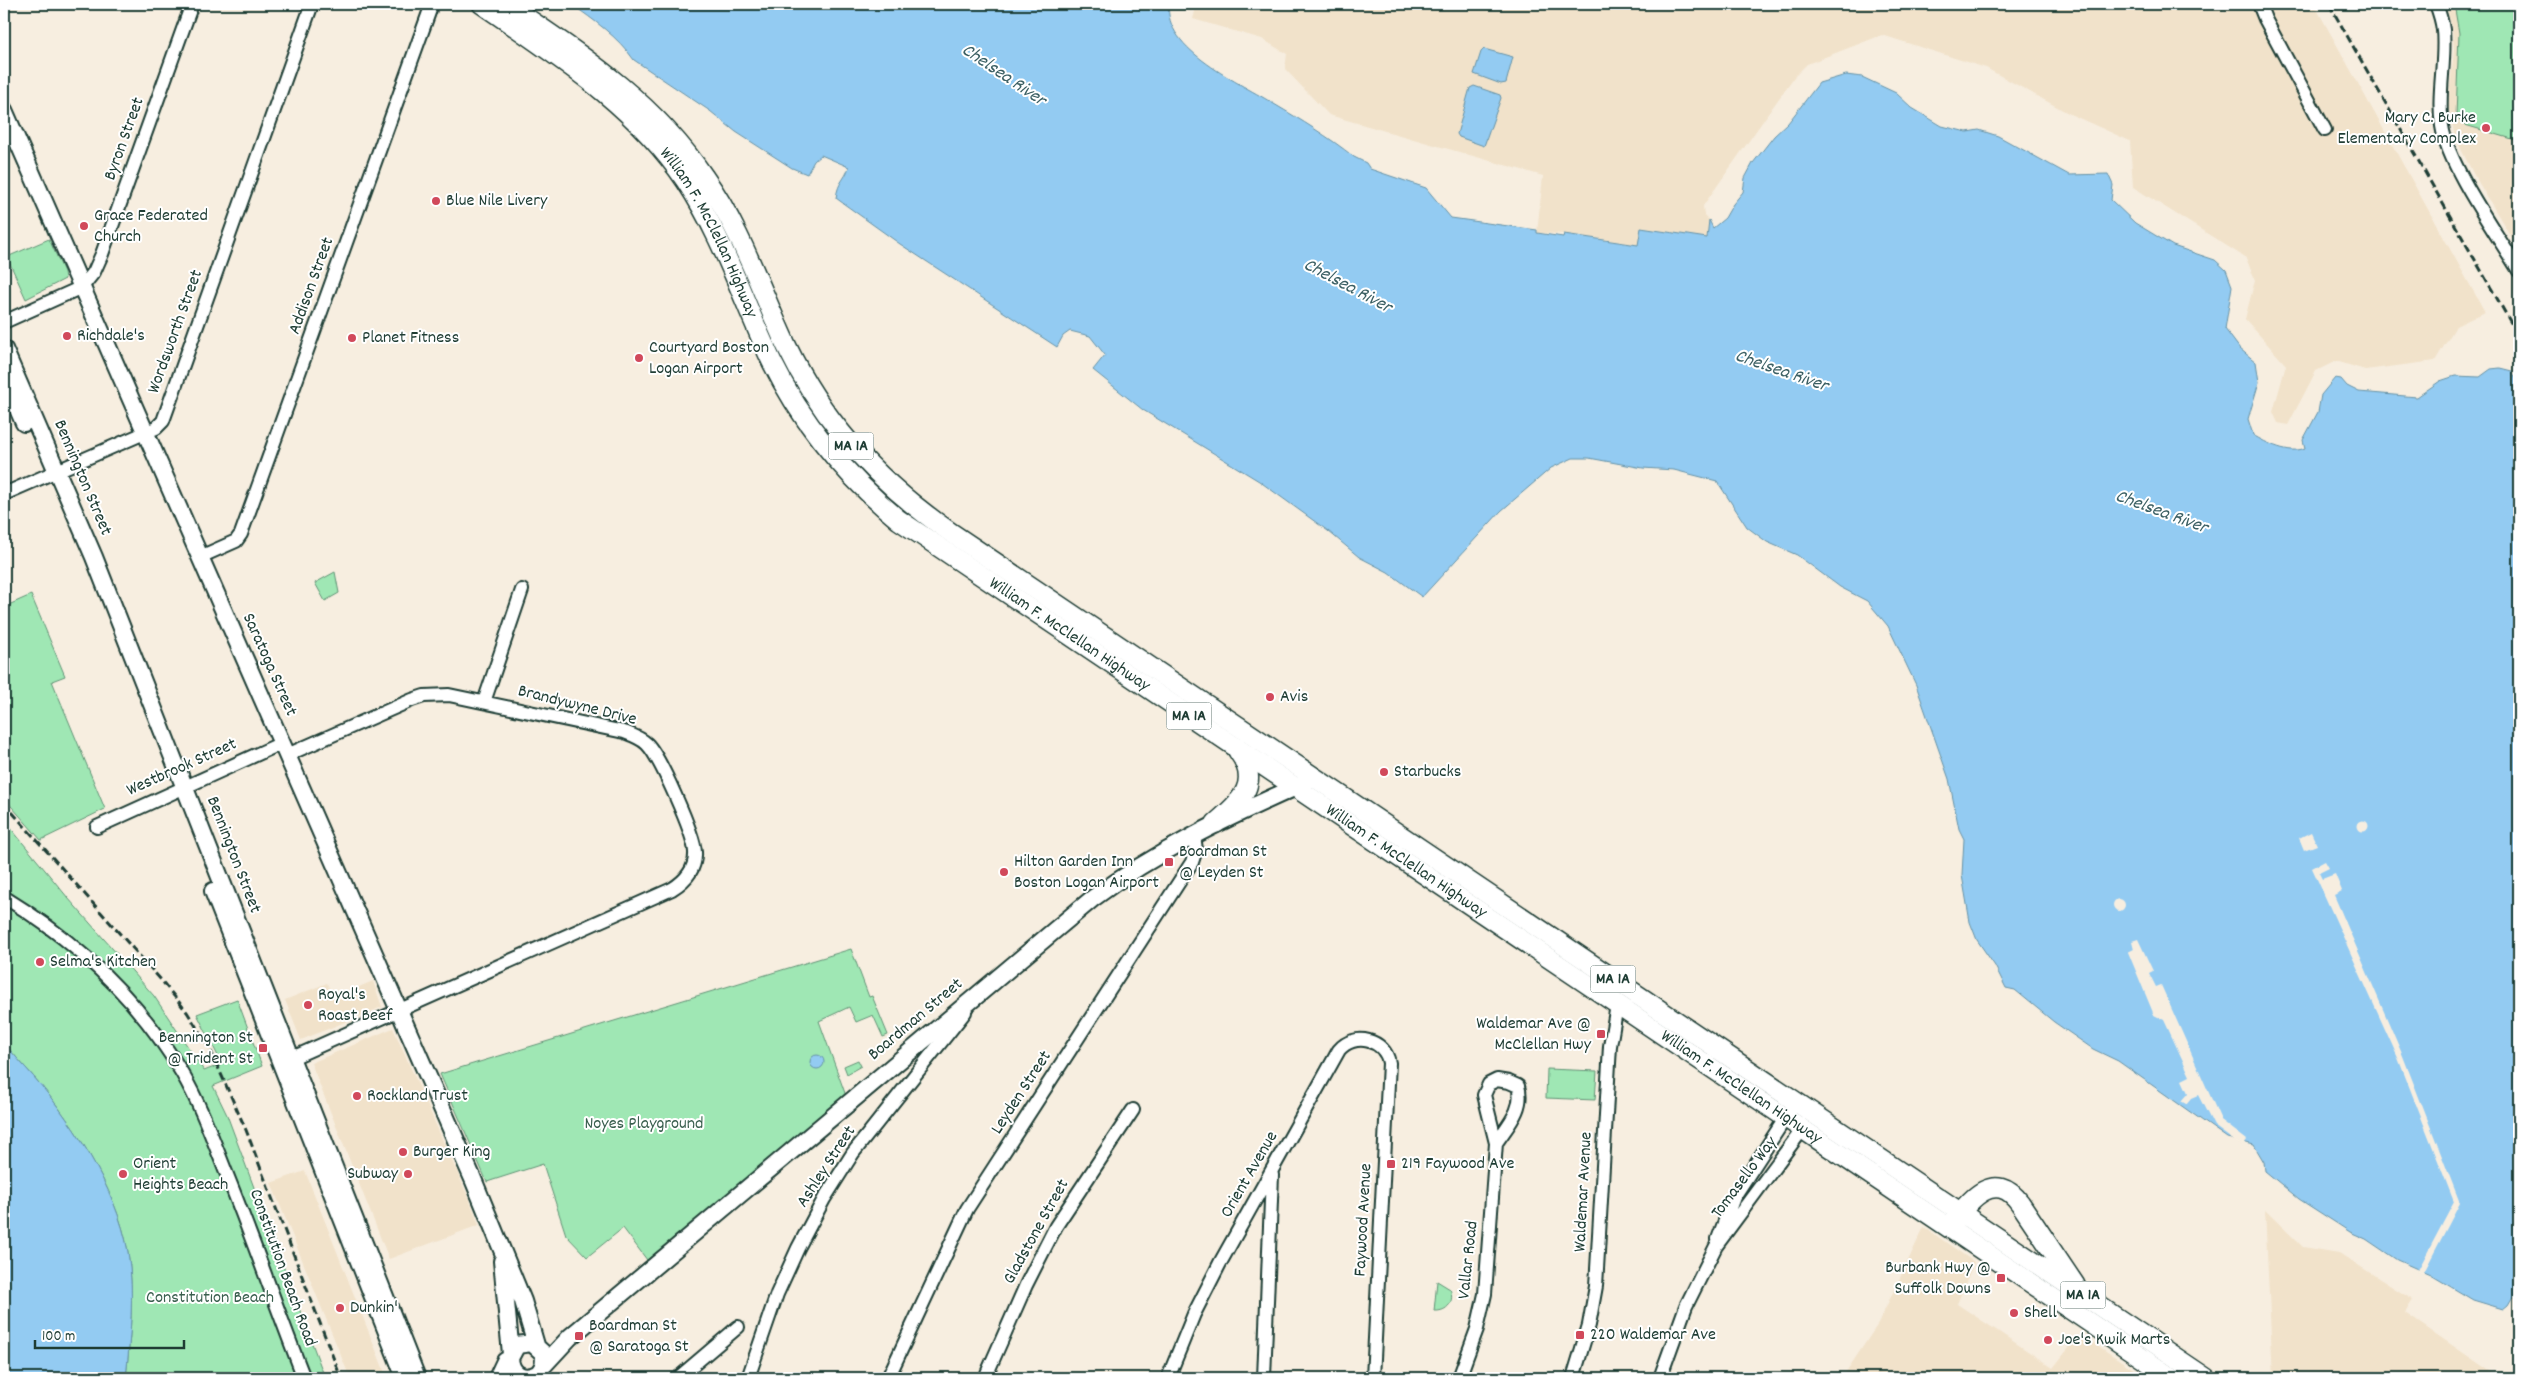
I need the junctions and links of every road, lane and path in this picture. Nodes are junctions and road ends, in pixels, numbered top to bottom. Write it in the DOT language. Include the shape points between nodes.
graph roads {
  1 [pos="192,4"];
  2 [pos="312,4"];
  3 [pos="432,4"];
  4 [pos="482,4"];
  5 [pos="506,4"];
  6 [pos="2259,4"];
  7 [pos="2436,4"];
  8 [pos="4,110"];
  9 [pos="2325,130"];
  10 [pos="2519,271"];
  11 [pos="82,287"];
  12 [pos="4,322"];
  13 [pos="4,349"];
  14 [pos="4,377"];
  15 [pos="145,432"];
  16 [pos="52,473"];
  17 [pos="4,494"];
  18 [pos="200,557"];
  19 [pos="522,590"];
  20 [pos="484,702"];
  21 [pos="1234,746"];
  22 [pos="284,749"];
  23 [pos="1316,778"];
  24 [pos="1296,787"];
  25 [pos="179,788"];
  26 [pos="1216,823"];
  27 [pos="96,827"];
  28 [pos="1194,835"];
  29 [pos="4,898"];
  30 [pos="976,997"];
  31 [pos="1618,1005"];
  32 [pos="399,1010"];
  33 [pos="921,1041"];
  34 [pos="929,1058"];
  35 [pos="286,1061"];
  36 [pos="1389,1063"];
  37 [pos="1796,1102"];
  38 [pos="1133,1110"];
  39 [pos="1785,1118"];
  40 [pos="1802,1130"];
  41 [pos="1496,1143"];
  42 [pos="1272,1172"];
  43 [pos="1960,1212"];
  44 [pos="351,1227"];
  45 [pos="1949,1228"];
  46 [pos="498,1236"];
  47 [pos="1716,1246"];
  48 [pos="2079,1292"];
  49 [pos="738,1327"];
  50 [pos="570,1337"];
  51 [pos="537,1346"];
  52 [pos="511,1356"];
  53 [pos="540,1373"];
  54 [pos="304,1378"];
  55 [pos="405,1378"];
  56 [pos="417,1378"];
  57 [pos="497,1378"];
  58 [pos="678,1378"];
  59 [pos="748,1378"];
  60 [pos="888,1378"];
  61 [pos="985,1378"];
  62 [pos="1168,1378"];
  63 [pos="1264,1378"];
  64 [pos="1373,1378"];
  65 [pos="1460,1378"];
  66 [pos="1573,1378"];
  67 [pos="1660,1378"];
  68 [pos="2172,1378"];
  69 [pos="2206,1378"];
  1 -- 11 [label="street, Byron Street" via="102,254"];
  2 -- 15 [label="street, Wordsworth Street" via="163,421"];
  3 -- 18 [label="street, Addison Street" via="241,534 236,541"];
  4 -- 21 [label="highway, William F. McClellan Highway / MA 1A" via="598,86 637,121 669,158 717,234 761,338 789,394 820,439 855,480 926,540"];
  5 -- 23 [label="highway, William F. McClellan Highway / MA 1A" via="612,78 652,114 688,154 737,230 783,338 808,385 843,436 886,482 950,532"];
  6 -- 9 [label="street"];
  7 -- 10 [label="street" via="2443,27 2444,46 2440,105 2442,128 2454,162"];
  8 -- 11 [label="main road, Saratoga Street"];
  11 -- 12 [label="street"];
  11 -- 15 [label="main road, Saratoga Street"];
  13 -- 16 [label="main road, Bennington Street"];
  14 -- 16 [label="main road, Bennington Street"];
  15 -- 16 [label="street, Wordsworth Street"];
  15 -- 18 [label="main road, Saratoga Street"];
  16 -- 17 [label="street, Wordsworth Street"];
  16 -- 25 [label="main road, Bennington Street" via="83,559"];
  18 -- 22 [label="main road, Saratoga Street"];
  19 -- 20 [label="street"];
  20 -- 22 [label="street, Brandywyne Drive" via="449,695 424,696"];
  20 -- 32 [label="street, Brandywyne Drive" via="624,732 647,744 660,761 694,846 691,871 672,889"];
  21 -- 24 [label="highway, William F. McClellan Highway / MA 1A"];
  21 -- 26 [label="highway" via="1248,767 1249,783 1239,800"];
  22 -- 25 [label="street, Westbrook Street"];
  22 -- 32 [label="main road, Saratoga Street"];
  23 -- 24 [label="main road, Boardman Street"];
  23 -- 37 [label="highway, William F. McClellan Highway / MA 1A"];
  24 -- 26 [label="main road, Boardman Street"];
  24 -- 31 [label="highway, William F. McClellan Highway / MA 1A"];
  25 -- 27 [label="street, Westbrook Street"];
  25 -- 35 [label="main road, Bennington Street"];
  26 -- 28 [label="main road, Boardman Street"];
  28 -- 30 [label="main road, Boardman Street" via="1092,899"];
  28 -- 60 [label="street, Leyden Street" via="1196,850 1192,862 967,1209"];
  29 -- 54 [label="street, Constitution Beach Road" via="66,939 112,982 139,1012 182,1073 252,1236"];
  30 -- 33 [label="main road, Boardman Street"];
  30 -- 34 [label="street, Ashley Street"];
  31 -- 39 [label="highway, William F. McClellan Highway / MA 1A"];
  31 -- 66 [label="street, Waldemar Avenue" via="1610,1046 1596,1286 1589,1325"];
  32 -- 35 [label="street, Brandywyne Drive"];
  32 -- 46 [label="main road, Saratoga Street"];
  33 -- 34 [label="street"];
  33 -- 50 [label="main road, Boardman Street"];
  34 -- 59 [label="street, Ashley Street" via="853,1153 824,1199 777,1294"];
  35 -- 44 [label="main road, Bennington Street"];
  36 -- 42 [label="street, Orient Avenue" via="1383,1051 1372,1042 1354,1041 1342,1047"];
  36 -- 64 [label="street, Faywood Avenue"];
  37 -- 39 [label="street, Tomasello Way"];
  37 -- 43 [label="highway, William F. McClellan Highway / MA 1A"];
  38 -- 61 [label="street, Gladstone Street" via="1056,1226"];
  39 -- 40 [label="highway, William F. McClellan Highway / MA 1A"];
  39 -- 47 [label="street, Tomasello Way" via="1734,1197"];
  40 -- 45 [label="highway, William F. McClellan Highway / MA 1A"];
  40 -- 47 [label="street, Tomasello Way"];
  41 -- 65 [label="street, Vallar Road" via="1484,1294 1477,1329"];
  42 -- 62 [label="street, Orient Avenue" via="1208,1287"];
  42 -- 63 [label="street"];
  43 -- 45 [label="highway"];
  43 -- 48 [label="highway, MA 1A"];
  43 -- 48 [label="highway" via="1983,1191 1997,1188 2009,1192 2020,1203"];
  44 -- 55 [label="main road, Bennington Street"];
  44 -- 56 [label="main road, Bennington Street"];
  45 -- 68 [label="highway, MA 1A"];
  46 -- 51 [label="main road, Saratoga Street" via="524,1301"];
  46 -- 52 [label="main road, Saratoga Street"];
  47 -- 67 [label="street, Tomasello Way" via="1689,1300"];
  48 -- 69 [label="highway, MA 1A"];
  49 -- 58 [label="street"];
  50 -- 51 [label="main road, Boardman Street"];
  50 -- 53 [label="main road, Boardman Street"];
  51 -- 52 [label="main road" via="521,1344 514,1348"];
  51 -- 53 [label="main road" via="544,1357"];
  52 -- 53 [label="main road" via="513,1370 518,1375 530,1377"];
  52 -- 57 [label="main road"];
}
